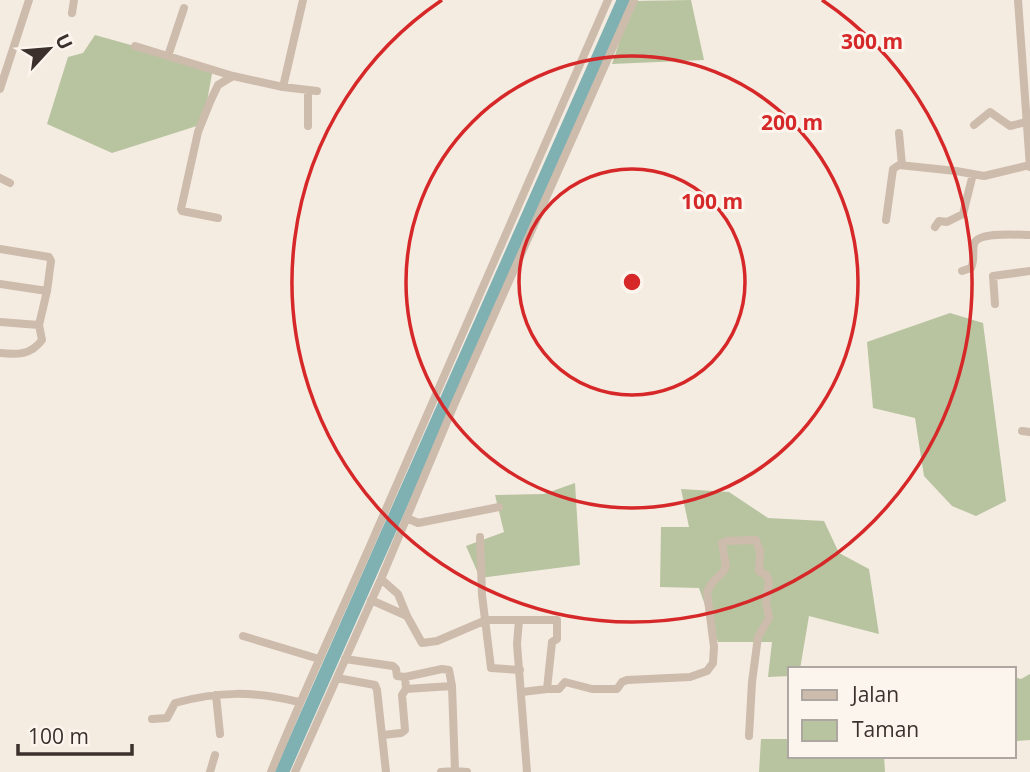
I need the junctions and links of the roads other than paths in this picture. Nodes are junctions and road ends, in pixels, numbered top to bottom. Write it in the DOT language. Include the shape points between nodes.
graph roads {
  1 [pos="29,0"];
  2 [pos="74,0"];
  3 [pos="303,0"];
  4 [pos="608,0"];
  5 [pos="634,0"];
  6 [pos="1018,0"];
  7 [pos="184,8"];
  8 [pos="72,13"];
  9 [pos="1030,37"];
  10 [pos="1020,39"];
  11 [pos="135,46"];
  12 [pos="168,56"];
  13 [pos="233,76"];
  14 [pos="1,86"];
  15 [pos="283,87"];
  16 [pos="1026,122"];
  17 [pos="974,125"];
  18 [pos="308,126"];
  19 [pos="899,133"];
  20 [pos="902,165"];
  21 [pos="1030,166"];
  22 [pos="974,174"];
  23 [pos="0,178"];
  24 [pos="10,183"];
  25 [pos="218,218"];
  26 [pos="886,220"];
  27 [pos="935,227"];
  28 [pos="1030,235"];
  29 [pos="0,249"];
  30 [pos="962,271"];
  31 [pos="1030,271"];
  32 [pos="0,284"];
  33 [pos="47,291"];
  34 [pos="995,304"];
  35 [pos="0,321"];
  36 [pos="39,325"];
  37 [pos="0,353"];
  38 [pos="499,507"];
  39 [pos="407,518"];
  40 [pos="480,537"];
  41 [pos="381,579"];
  42 [pos="371,600"];
  43 [pos="407,616"];
  44 [pos="486,620"];
  45 [pos="519,620"];
  46 [pos="243,636"];
  47 [pos="319,659"];
  48 [pos="345,659"];
  49 [pos="520,670"];
  50 [pos="404,677"];
  51 [pos="337,678"];
  52 [pos="452,686"];
  53 [pos="406,689"];
  54 [pos="547,689"];
  55 [pos="522,692"];
  56 [pos="216,695"];
  57 [pos="299,702"];
  58 [pos="152,719"];
  59 [pos="220,734"];
  60 [pos="383,735"];
  61 [pos="749,736"];
  62 [pos="215,755"];
  63 [pos="455,771"];
  64 [pos="210,772"];
  65 [pos="271,772"];
  66 [pos="295,772"];
  67 [pos="386,772"];
  68 [pos="442,772"];
  69 [pos="467,772"];
  70 [pos="527,772"];
  1 -- 14 [label="street"];
  2 -- 8 [label="street"];
  3 -- 15 [label="street"];
  4 -- 47 [label="street"];
  5 -- 39 [label="street"];
  6 -- 10 [label="street"];
  7 -- 12 [label="street"];
  9 -- 10 [label="street"];
  10 -- 16 [label="street"];
  11 -- 12 [label="street"];
  12 -- 13 [label="street"];
  13 -- 15 [label="street"];
  13 -- 25 [label="street" via="218,85 198,132 181,209"];
  15 -- 18 [label="street" via="313,90"];
  16 -- 17 [label="street" via="1010,126 990,112"];
  16 -- 21 [label="street"];
  19 -- 20 [label="street"];
  20 -- 22 [label="street"];
  20 -- 26 [label="street" via="893,169"];
  21 -- 22 [label="street"];
  22 -- 27 [label="street" via="962,214 939,221"];
  23 -- 24 [label="street"];
  28 -- 30 [label="street" via="978,239 974,262"];
  29 -- 33 [label="street" via="49,257"];
  31 -- 34 [label="street" via="993,276"];
  32 -- 33 [label="street"];
  33 -- 36 [label="street"];
  35 -- 36 [label="street"];
  36 -- 37 [label="street" via="43,340 31,350 16,355"];
  38 -- 39 [label="street" via="418,523"];
  39 -- 41 [label="street"];
  40 -- 44 [label="street"];
  41 -- 42 [label="street"];
  41 -- 43 [label="street" via="398,594"];
  42 -- 43 [label="street"];
  42 -- 48 [label="street"];
  43 -- 44 [label="street" via="422,643"];
  44 -- 45 [label="street"];
  44 -- 49 [label="street" via="491,668"];
  45 -- 49 [label="street"];
  45 -- 54 [label="street" via="558,621"];
  46 -- 47 [label="street"];
  47 -- 57 [label="street"];
  48 -- 50 [label="street" via="393,666 397,676"];
  48 -- 51 [label="street"];
  49 -- 55 [label="street"];
  50 -- 52 [label="street" via="447,669"];
  50 -- 53 [label="street"];
  51 -- 60 [label="street" via="375,685"];
  51 -- 66 [label="street"];
  52 -- 53 [label="street"];
  52 -- 63 [label="street"];
  53 -- 60 [label="street" via="402,695 405,730"];
  54 -- 55 [label="street"];
  54 -- 61 [label="street" via="559,689 565,682 617,689 628,680 690,677 707,671 713,663 714,646 706,592 726,566 722,543 756,540 758,571 769,582 769,610 758,637"];
  55 -- 70 [label="street"];
  56 -- 57 [label="street" via="257,693"];
  56 -- 58 [label="street" via="175,704 167,718"];
  56 -- 59 [label="street"];
  57 -- 65 [label="street"];
  60 -- 67 [label="street"];
  62 -- 64 [label="street"];
  63 -- 68 [label="street"];
  63 -- 69 [label="street"];
}
